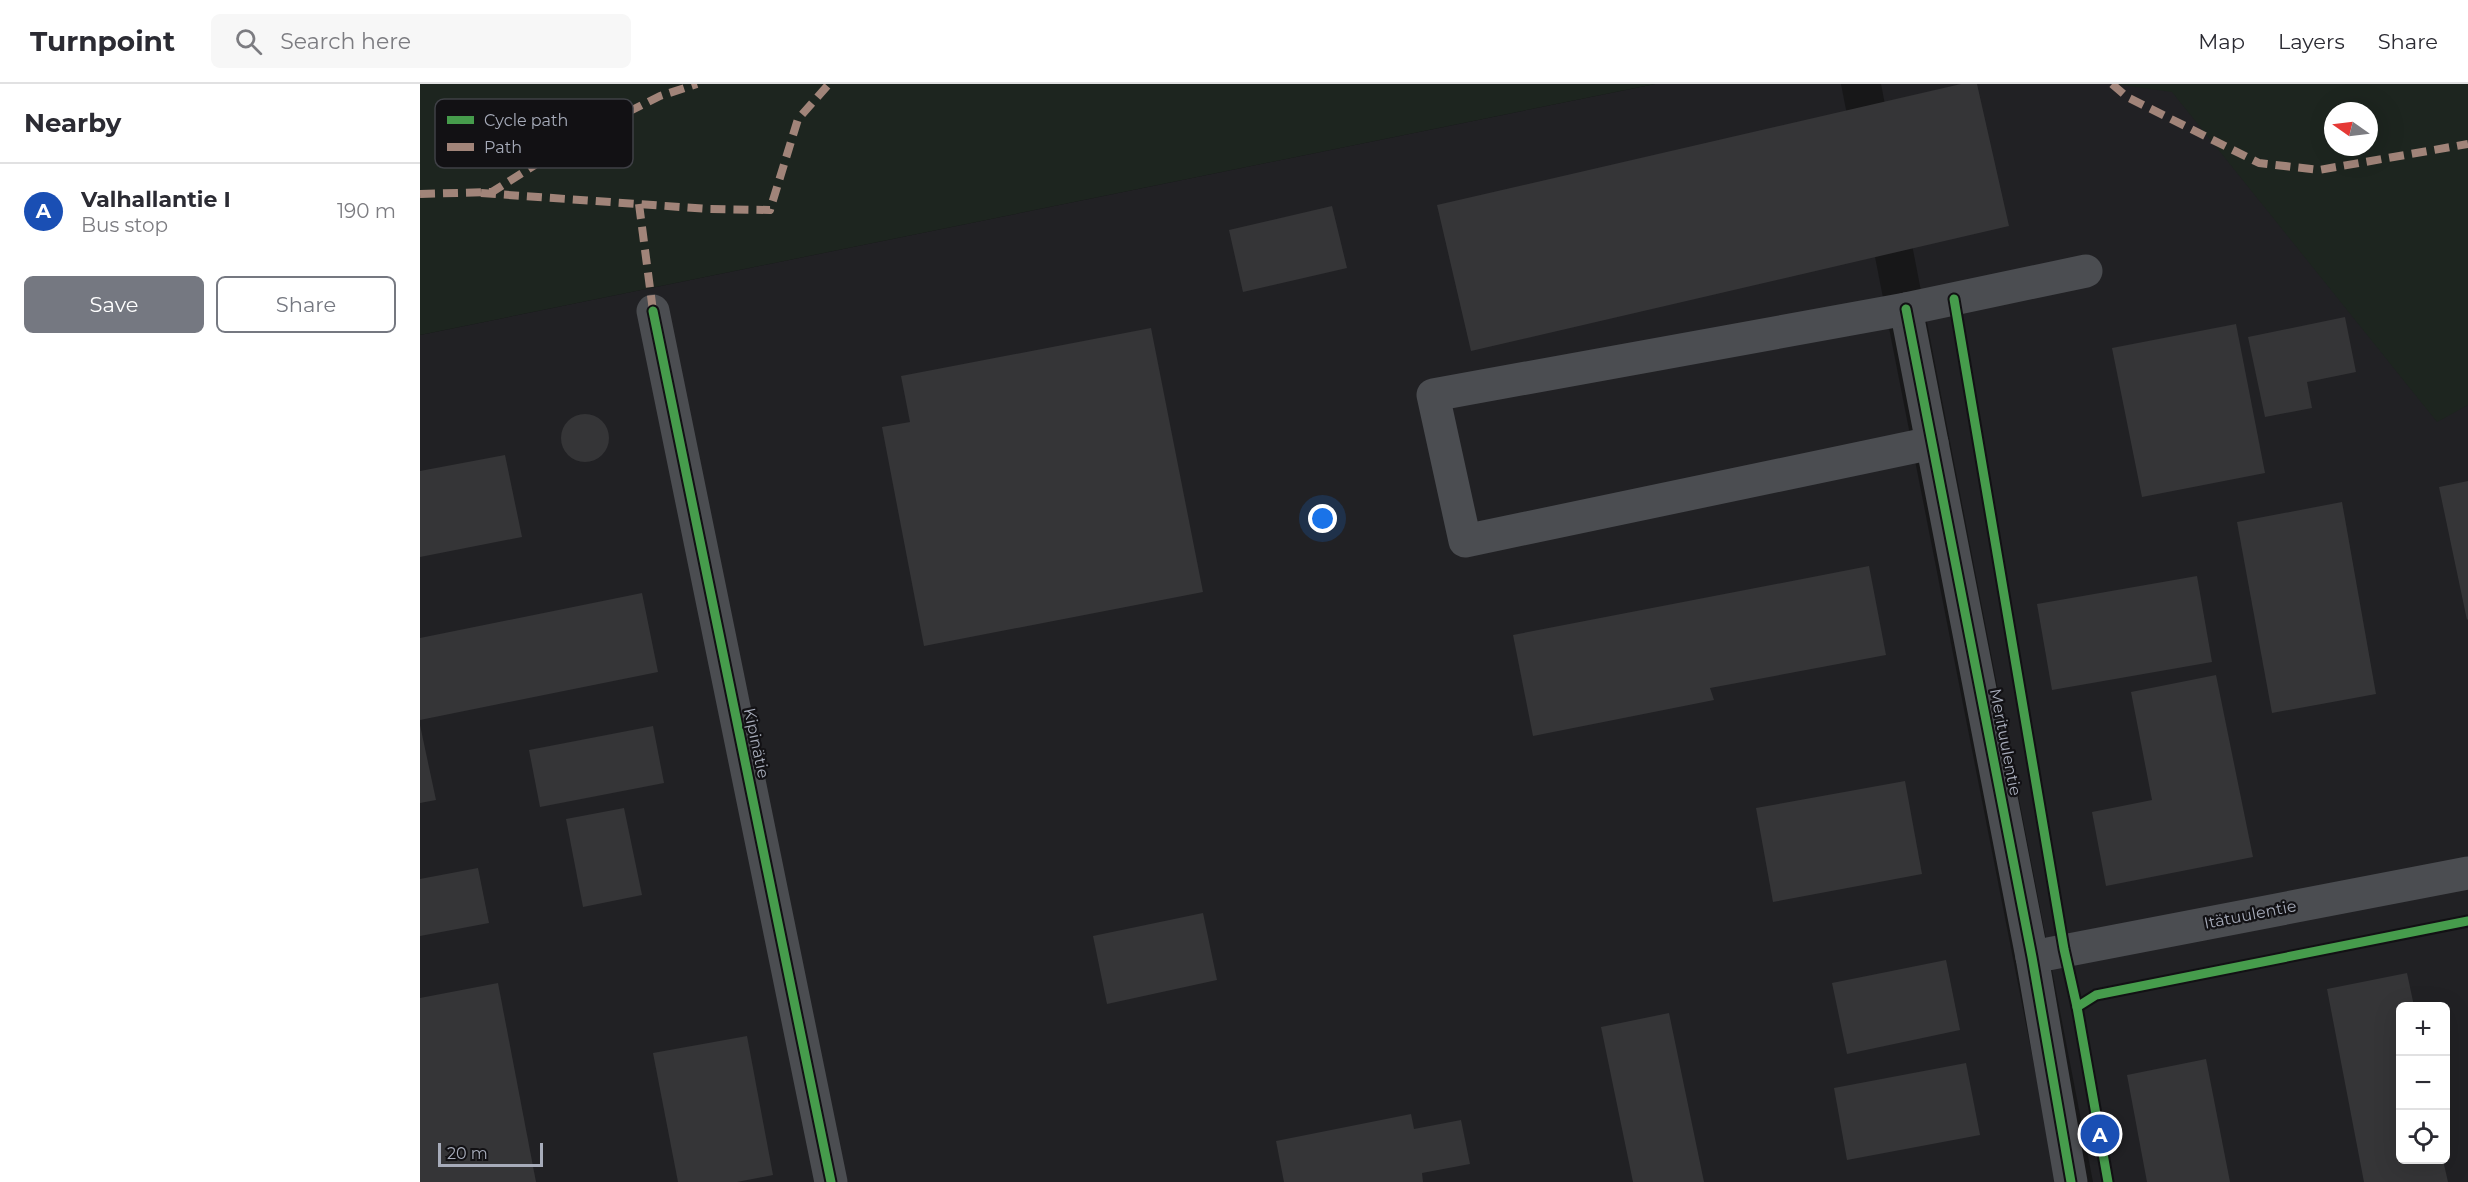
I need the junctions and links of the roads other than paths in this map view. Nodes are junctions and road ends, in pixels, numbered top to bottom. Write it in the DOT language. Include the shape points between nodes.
graph roads {
  1 [pos="2086,271"];
  2 [pos="1906,309"];
  3 [pos="653,311"];
  4 [pos="1932,443"];
  5 [pos="2468,873"];
  6 [pos="2032,957"];
  7 [pos="831,1182"];
  8 [pos="2072,1182"];
  1 -- 2 [label="street"];
  2 -- 4 [label="street, Merituulentie"];
  2 -- 4 [label="street" via="1433,395 1465,541"];
  3 -- 7 [label="street, Kipinätie"];
  4 -- 6 [label="street, Merituulentie"];
  5 -- 6 [label="street, Itätuulentie"];
  6 -- 8 [label="street, Merituulentie"];
}
